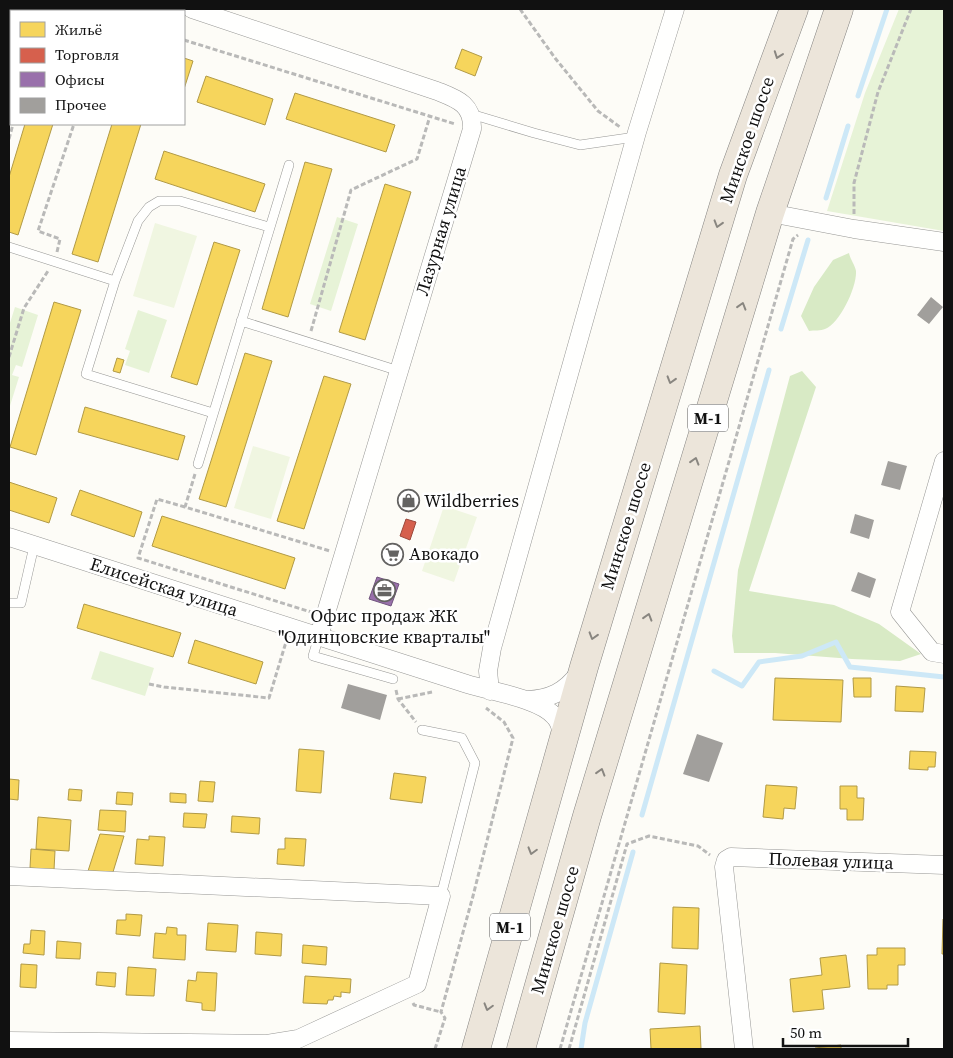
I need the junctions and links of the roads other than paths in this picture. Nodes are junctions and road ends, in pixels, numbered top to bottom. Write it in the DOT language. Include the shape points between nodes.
graph roads {
  1 [pos="192,9"];
  2 [pos="675,9"];
  3 [pos="794,9"];
  4 [pos="839,9"];
  5 [pos="10,77"];
  6 [pos="9,86"];
  7 [pos="472,122"];
  8 [pos="635,137"];
  9 [pos="289,165"];
  10 [pos="770,213"];
  11 [pos="269,227"];
  12 [pos="944,242"];
  13 [pos="9,248"];
  14 [pos="115,280"];
  15 [pos="241,321"];
  16 [pos="399,371"];
  17 [pos="213,413"];
  18 [pos="944,461"];
  19 [pos="198,464"];
  20 [pos="9,538"];
  21 [pos="34,546"];
  22 [pos="9,603"];
  23 [pos="319,636"];
  24 [pos="944,654"];
  25 [pos="584,667"];
  26 [pos="393,679"];
  27 [pos="490,692"];
  28 [pos="525,700"];
  29 [pos="422,730"];
  30 [pos="563,740"];
  31 [pos="944,865"];
  32 [pos="9,876"];
  33 [pos="441,896"];
  34 [pos="9,1041"];
  35 [pos="476,1049"];
  36 [pos="521,1049"];
  37 [pos="744,1049"];
  1 -- 7 [label="street" via="457,99 465,106"];
  2 -- 8 [label="street"];
  3 -- 25 [label="highway, Минское шоссе / М-1, one-way" via="734,175"];
  4 -- 10 [label="highway, Минское шоссе / М-1"];
  5 -- 6 [label="street"];
  7 -- 8 [label="lane" via="580,145"];
  7 -- 16 [label="street, Лазурная улица"];
  8 -- 27 [label="street" via="492,648 488,671"];
  9 -- 11 [label="lane"];
  10 -- 12 [label="street"];
  36 -- 10 [label="highway, Минское шоссе / М-1, one-way" via="587,816"];
  11 -- 14 [label="lane" via="180,201 159,201 149,207 138,221"];
  11 -- 15 [label="lane"];
  13 -- 14 [label="lane"];
  14 -- 17 [label="lane" via="86,374"];
  15 -- 16 [label="lane"];
  15 -- 17 [label="lane"];
  16 -- 23 [label="street, Лазурная улица"];
  17 -- 19 [label="lane"];
  18 -- 24 [label="street" via="900,612 932,652"];
  20 -- 21 [label="street, Елисейская улица"];
  21 -- 22 [label="lane" via="22,603"];
  21 -- 23 [label="street, Елисейская улица"];
  23 -- 26 [label="lane" via="313,656"];
  23 -- 27 [label="street, Елисейская улица"];
  25 -- 28 [label="street" via="564,689 552,696"];
  25 -- 30 [label="highway, Минское шоссе / М-1"];
  27 -- 28 [label="street, Елисейская улица"];
  28 -- 30 [label="street" via="546,708 555,716"];
  29 -- 33 [label="lane" via="462,738 475,763"];
  30 -- 35 [label="highway, Минское шоссе / М-1, one-way"];
  31 -- 37 [label="street, Полевая улица" via="731,856 726,860 724,866"];
  32 -- 33 [label="street"];
  33 -- 34 [label="street" via="417,984 298,1040 267,1044"];
}
